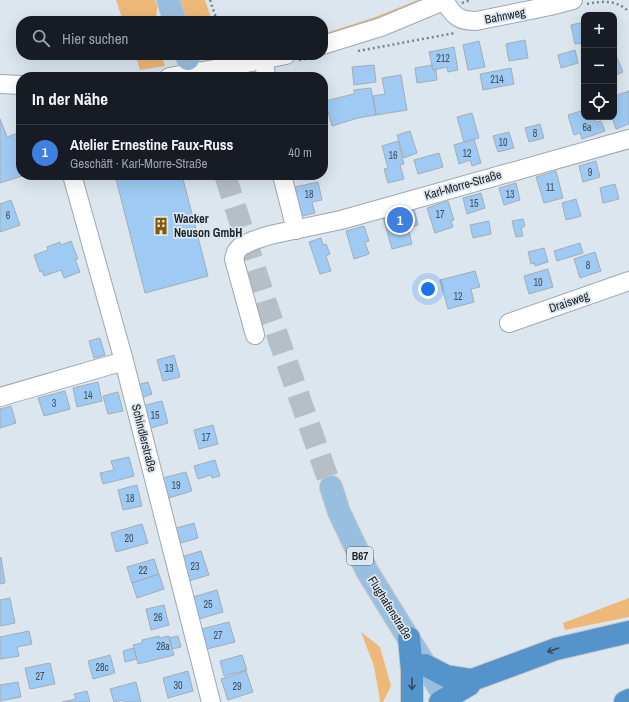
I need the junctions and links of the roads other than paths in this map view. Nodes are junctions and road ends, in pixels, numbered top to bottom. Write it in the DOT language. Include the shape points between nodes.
graph roads {
  1 [pos="168,0"];
  2 [pos="445,0"];
  3 [pos="577,3"];
  4 [pos="173,16"];
  5 [pos="328,49"];
  6 [pos="287,60"];
  7 [pos="265,68"];
  8 [pos="222,72"];
  9 [pos="0,84"];
  10 [pos="16,85"];
  11 [pos="629,139"];
  12 [pos="73,180"];
  13 [pos="283,180"];
  14 [pos="296,230"];
  15 [pos="629,281"];
  16 [pos="509,323"];
  17 [pos="255,335"];
  18 [pos="124,361"];
  19 [pos="0,397"];
  20 [pos="331,487"];
  21 [pos="629,632"];
  22 [pos="408,638"];
  23 [pos="425,665"];
  24 [pos="472,680"];
  25 [pos="629,700"];
  26 [pos="445,701"];
  27 [pos="211,702"];
  28 [pos="412,702"];
  29 [pos="625,702"];
  1 -- 4 [label="main road"];
  2 -- 3 [label="street, Bahnweg" via="456,17 468,21"];
  2 -- 5 [label="street"];
  6 -- 7 [label="street"];
  7 -- 8 [label="street"];
  9 -- 10 [label="street"];
  11 -- 14 [label="street, Karl-Morre-Straße" via="341,220"];
  12 -- 18 [label="street, Schindlerstraße"];
  13 -- 14 [label="street"];
  14 -- 17 [label="street, Karl-Morre-Straße" via="252,241 240,246 236,252 234,259"];
  15 -- 16 [label="street, Draisweg"];
  18 -- 19 [label="street"];
  18 -- 27 [label="street, Schindlerstraße"];
  20 -- 22 [label="main road, Flughafenstraße / B67" via="367,571"];
  21 -- 24 [label="highway, one-way" via="556,649"];
  22 -- 23 [label="main road, Flughafenstraße / B67"];
  22 -- 28 [label="highway, one-way"];
  23 -- 24 [label="highway" via="446,676"];
  23 -- 26 [label="main road, Flughafenstraße / B67"];
  24 -- 26 [label="highway" via="469,685"];
  25 -- 29 [label="highway"];
}
